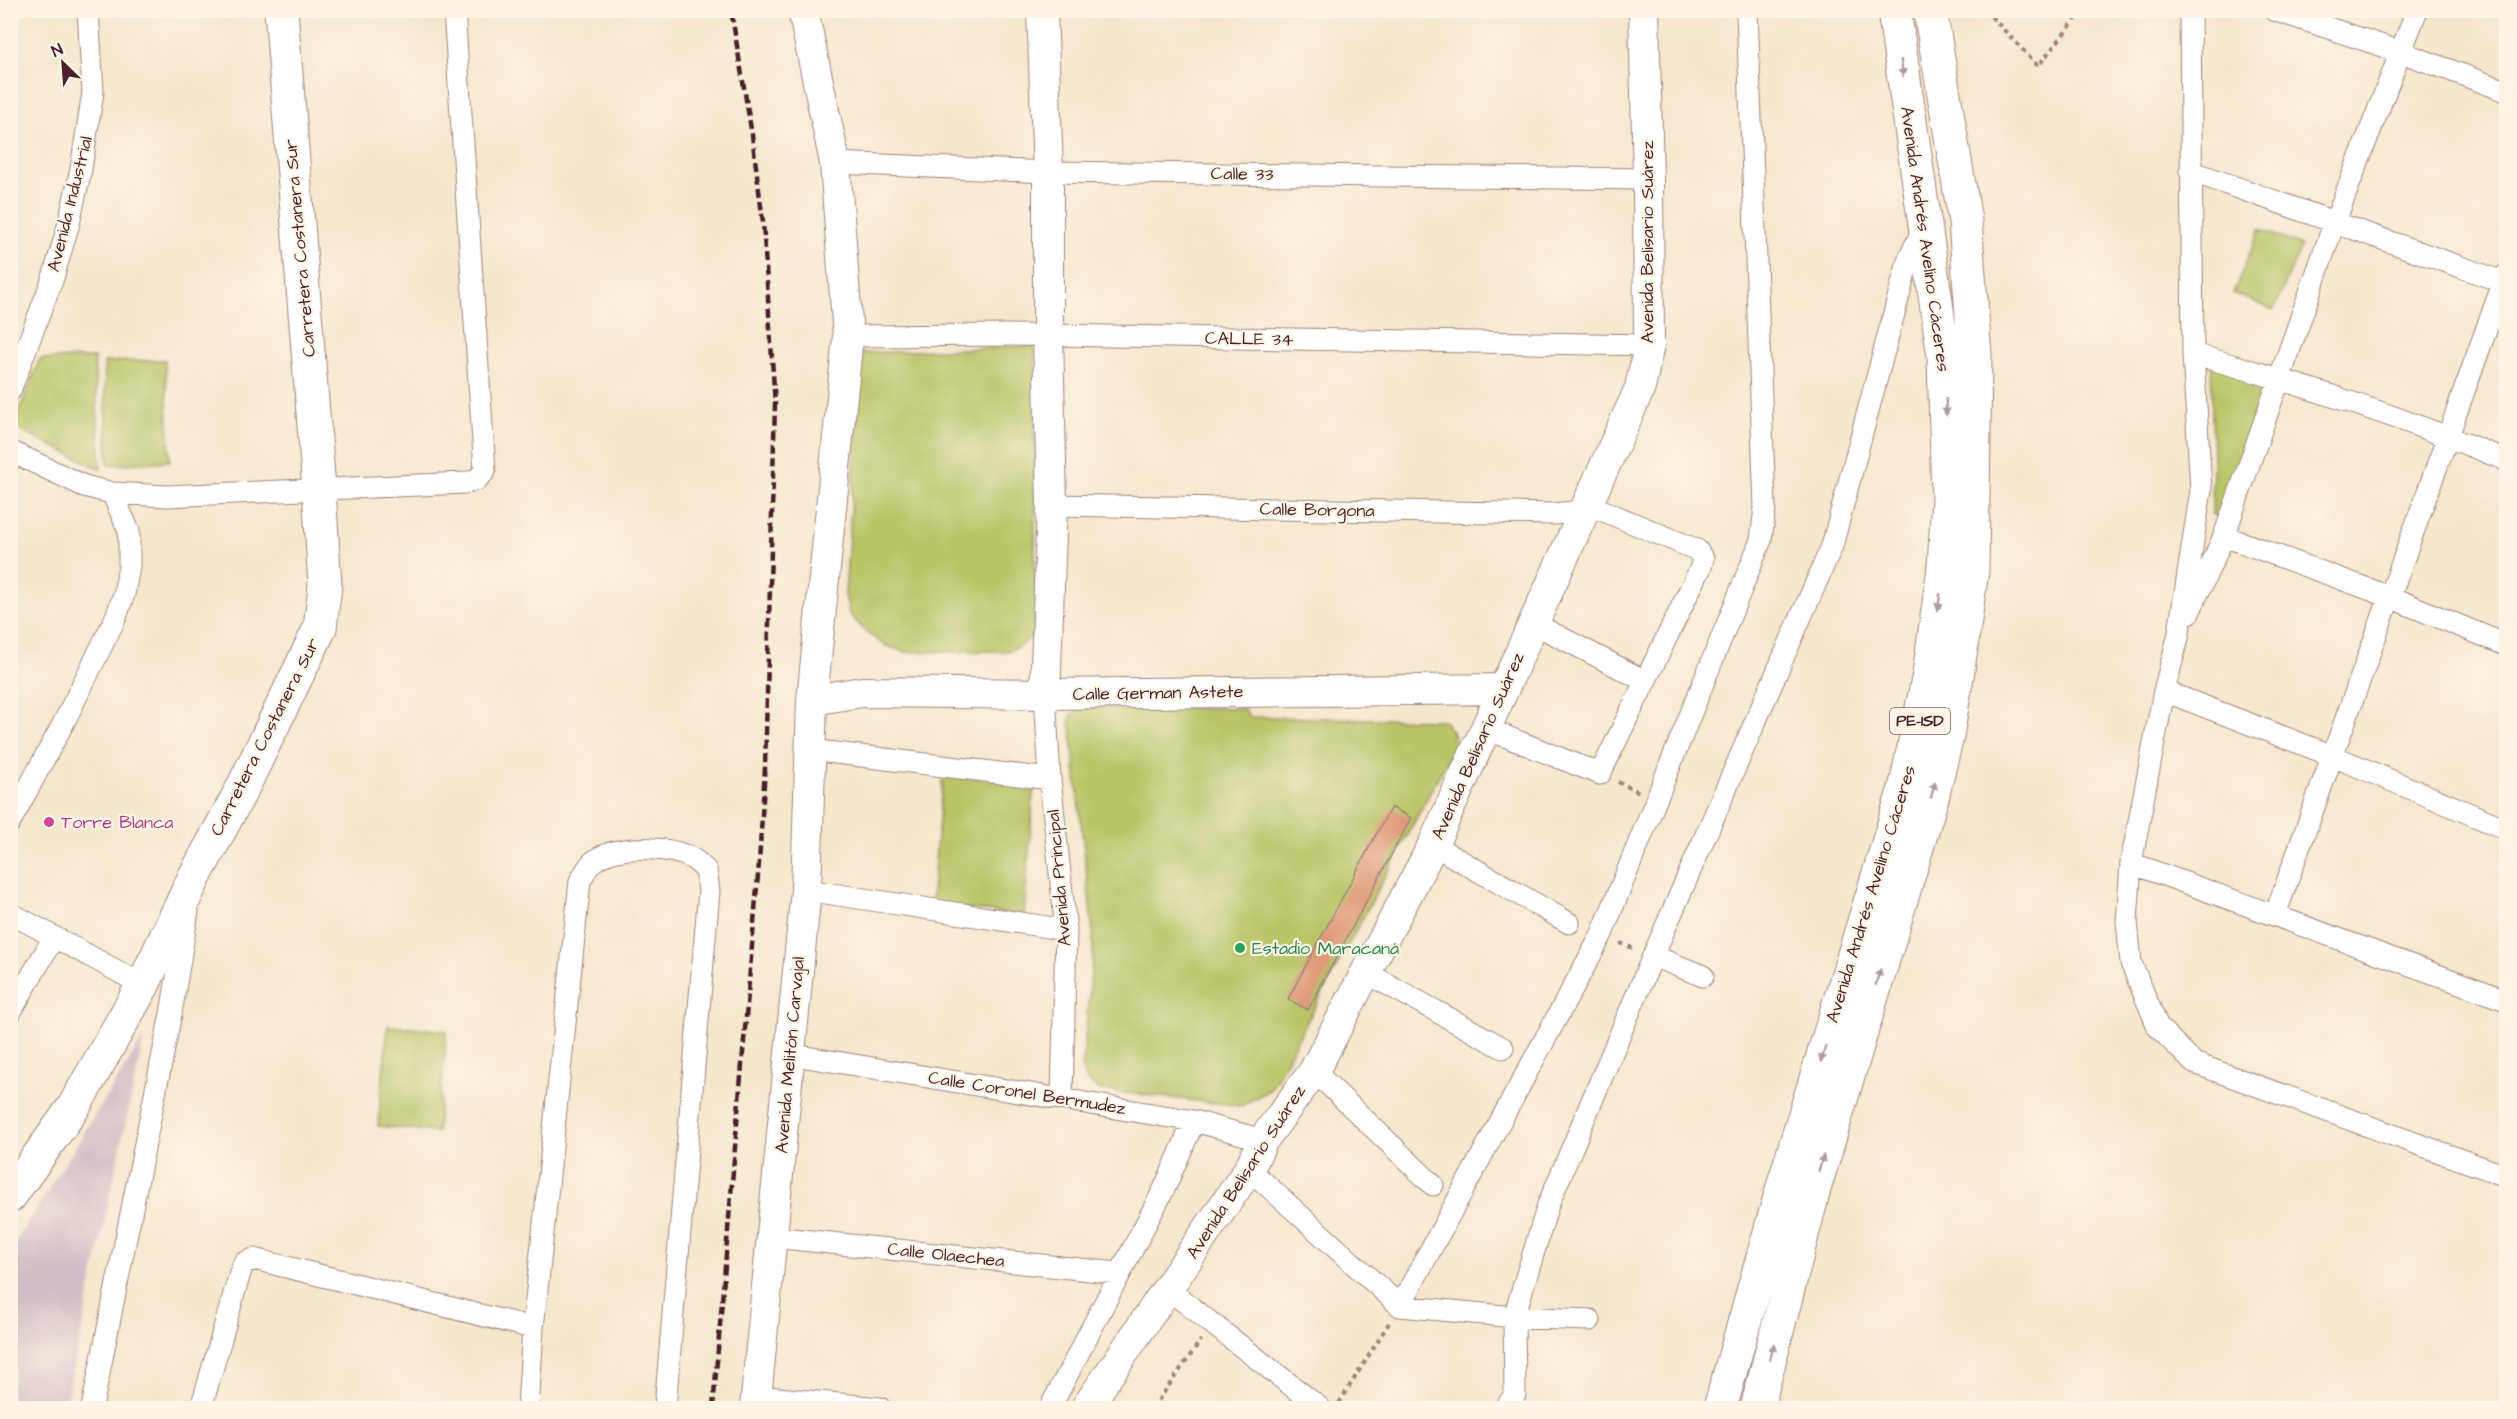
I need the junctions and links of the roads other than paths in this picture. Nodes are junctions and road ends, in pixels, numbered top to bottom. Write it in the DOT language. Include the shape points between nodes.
graph roads {
  1 [pos="88,10"];
  2 [pos="281,10"];
  3 [pos="454,10"];
  4 [pos="803,10"];
  5 [pos="1042,10"];
  6 [pos="1636,10"];
  7 [pos="1747,10"];
  8 [pos="1894,10"];
  9 [pos="1930,10"];
  10 [pos="2190,10"];
  11 [pos="2274,10"];
  12 [pos="2417,10"];
  13 [pos="1644,11"];
  14 [pos="2401,52"];
  15 [pos="2506,91"];
  16 [pos="835,163"];
  17 [pos="2190,171"];
  18 [pos="1048,172"];
  19 [pos="1648,179"];
  20 [pos="2335,221"];
  21 [pos="1927,231"];
  22 [pos="2506,280"];
  23 [pos="1048,335"];
  24 [pos="848,336"];
  25 [pos="1649,345"];
  26 [pos="2193,354"];
  27 [pos="2279,378"];
  28 [pos="10,391"];
  29 [pos="2448,436"];
  30 [pos="10,451"];
  31 [pos="2506,460"];
  32 [pos="319,489"];
  33 [pos="112,493"];
  34 [pos="1052,505"];
  35 [pos="1582,511"];
  36 [pos="2224,536"];
  37 [pos="2390,597"];
  38 [pos="1533,623"];
  39 [pos="2178,638"];
  40 [pos="2506,645"];
  41 [pos="1645,681"];
  42 [pos="1504,689"];
  43 [pos="2164,691"];
  44 [pos="1045,694"];
  45 [pos="812,700"];
  46 [pos="1487,729"];
  47 [pos="811,750"];
  48 [pos="2333,756"];
  49 [pos="1050,779"];
  50 [pos="10,822"];
  51 [pos="2506,830"];
  52 [pos="1433,845"];
  53 [pos="2131,863"];
  54 [pos="195,876"];
  55 [pos="806,890"];
  56 [pos="10,913"];
  57 [pos="2275,915"];
  58 [pos="1569,923"];
  59 [pos="1066,930"];
  60 [pos="54,937"];
  61 [pos="1653,956"];
  62 [pos="1365,972"];
  63 [pos="1703,976"];
  64 [pos="143,985"];
  65 [pos="2506,1000"];
  66 [pos="10,1013"];
  67 [pos="1503,1048"];
  68 [pos="788,1054"];
  69 [pos="1314,1071"];
  70 [pos="1062,1098"];
  71 [pos="1194,1121"];
  72 [pos="1263,1140"];
  73 [pos="1249,1169"];
  74 [pos="2506,1176"];
  75 [pos="1433,1185"];
  76 [pos="10,1196"];
  77 [pos="774,1237"];
  78 [pos="1118,1273"];
  79 [pos="1169,1290"];
  80 [pos="1400,1306"];
  81 [pos="1514,1317"];
  82 [pos="1590,1320"];
  83 [pos="533,1328"];
  84 [pos="756,1402"];
  85 [pos="98,1407"];
  86 [pos="201,1408"];
  87 [pos="528,1408"];
  88 [pos="665,1408"];
  89 [pos="880,1408"];
  90 [pos="1050,1408"];
  91 [pos="1086,1408"];
  92 [pos="1320,1408"];
  93 [pos="1505,1408"];
  94 [pos="1720,1408"];
  95 [pos="1757,1408"];
  1 -- 28 [label="street, Avenida Industrial" via="93,92 81,169 52,278"];
  2 -- 32 [label="main road, Carretera Costanera Sur"];
  3 -- 32 [label="street" via="485,471 476,480 465,483"];
  4 -- 16 [label="street, Avenida Melitón Carvajal"];
  5 -- 18 [label="street"];
  6 -- 13 [label="street"];
  7 -- 80 [label="street" via="1765,508 1761,540 1601,936"];
  8 -- 21 [label="main road, Avenida Andrés Avelino Cáceres / PE-1SD, one-way"];
  95 -- 9 [label="main road, Avenida Andrés Avelino Cáceres / PE-1SD, one-way" via="1814,1189 1933,794 1947,736 1972,572 1975,356 1965,221"];
  10 -- 17 [label="street"];
  11 -- 14 [label="street"];
  12 -- 14 [label="street"];
  13 -- 19 [label="street, Avenida Belisario Suárez"];
  14 -- 15 [label="street"];
  14 -- 20 [label="street"];
  16 -- 18 [label="street, Calle 33"];
  16 -- 24 [label="street, Avenida Melitón Carvajal"];
  17 -- 20 [label="street"];
  17 -- 26 [label="street"];
  18 -- 19 [label="street, Calle 33"];
  18 -- 23 [label="street"];
  19 -- 25 [label="street, Avenida Belisario Suárez"];
  20 -- 22 [label="street"];
  20 -- 27 [label="street"];
  21 -- 61 [label="street" via="1918,237 1908,261 1832,546"];
  21 -- 94 [label="main road, Avenida Andrés Avelino Cáceres / PE-1SD, one-way" via="1944,357 1948,499 1944,567 1929,674 1906,785 1784,1182"];
  22 -- 29 [label="street"];
  23 -- 24 [label="street, CALLE 34"];
  23 -- 25 [label="street, CALLE 34"];
  23 -- 34 [label="street"];
  24 -- 45 [label="street, Avenida Melitón Carvajal"];
  25 -- 35 [label="street, Avenida Belisario Suárez" via="1640,388"];
  26 -- 27 [label="street"];
  26 -- 39 [label="street" via="2201,490"];
  27 -- 29 [label="street"];
  27 -- 36 [label="street"];
  29 -- 31 [label="street"];
  29 -- 37 [label="street"];
  30 -- 33 [label="street" via="84,486"];
  32 -- 33 [label="street" via="167,496"];
  32 -- 54 [label="main road, Carretera Costanera Sur" via="325,586 320,628"];
  33 -- 50 [label="street" via="129,531 124,594 79,692"];
  34 -- 35 [label="street, Calle Borgona" via="1554,514"];
  34 -- 44 [label="street"];
  35 -- 38 [label="street, Avenida Belisario Suárez"];
  35 -- 41 [label="street, Calle Borgona" via="1599,509 1696,550 1703,559"];
  36 -- 37 [label="street"];
  36 -- 39 [label="street"];
  37 -- 40 [label="street"];
  37 -- 48 [label="street"];
  38 -- 41 [label="street"];
  38 -- 42 [label="street, Avenida Belisario Suárez"];
  39 -- 43 [label="street"];
  41 -- 46 [label="street" via="1600,774"];
  42 -- 44 [label="street, Calle German Astete"];
  42 -- 46 [label="street, Avenida Belisario Suárez"];
  43 -- 48 [label="street"];
  43 -- 53 [label="street"];
  44 -- 45 [label="street, Calle German Astete" via="862,692"];
  44 -- 49 [label="street, Avenida Principal"];
  45 -- 47 [label="street, Avenida Melitón Carvajal"];
  46 -- 52 [label="street, Avenida Belisario Suárez"];
  47 -- 49 [label="street"];
  47 -- 55 [label="street, Avenida Melitón Carvajal"];
  48 -- 51 [label="street"];
  48 -- 57 [label="street"];
  49 -- 59 [label="street, Avenida Principal"];
  52 -- 58 [label="street"];
  52 -- 62 [label="street, Avenida Belisario Suárez"];
  53 -- 57 [label="street"];
  53 -- 74 [label="street" via="2127,922 2131,963 2158,1027 2194,1063"];
  54 -- 64 [label="main road, Carretera Costanera Sur"];
  54 -- 85 [label="street"];
  55 -- 59 [label="street"];
  55 -- 68 [label="street, Avenida Melitón Carvajal"];
  56 -- 60 [label="street"];
  57 -- 65 [label="street"];
  59 -- 70 [label="street, Avenida Principal"];
  60 -- 64 [label="street"];
  60 -- 66 [label="street"];
  61 -- 63 [label="street"];
  61 -- 81 [label="street" via="1548,1205"];
  62 -- 67 [label="street"];
  62 -- 69 [label="street, Avenida Belisario Suárez"];
  64 -- 76 [label="main road, Carretera Costanera Sur" via="73,1108"];
  68 -- 70 [label="street, Calle Coronel Bermudez"];
  68 -- 77 [label="street, Avenida Melitón Carvajal"];
  69 -- 72 [label="street, Avenida Belisario Suárez"];
  69 -- 75 [label="street"];
  70 -- 71 [label="street, Calle Coronel Bermudez"];
  71 -- 72 [label="street, Calle Coronel Bermudez"];
  71 -- 78 [label="street" via="1165,1187"];
  72 -- 73 [label="street, Avenida Belisario Suárez"];
  73 -- 79 [label="street, Avenida Belisario Suárez"];
  73 -- 80 [label="street"];
  77 -- 78 [label="street, Calle Olaechea"];
  77 -- 84 [label="street, Avenida Melitón Carvajal"];
  78 -- 90 [label="street"];
  79 -- 91 [label="street, Avenida Belisario Suárez"];
  79 -- 92 [label="street"];
  80 -- 81 [label="street"];
  81 -- 82 [label="street"];
  81 -- 93 [label="street" via="1515,1395"];
  83 -- 86 [label="street" via="254,1259 244,1263 240,1273"];
  83 -- 87 [label="street"];
  83 -- 88 [label="street" via="580,881 592,862 614,851 632,848 691,858 706,870 709,891"];
  84 -- 89 [label="street"];
}
